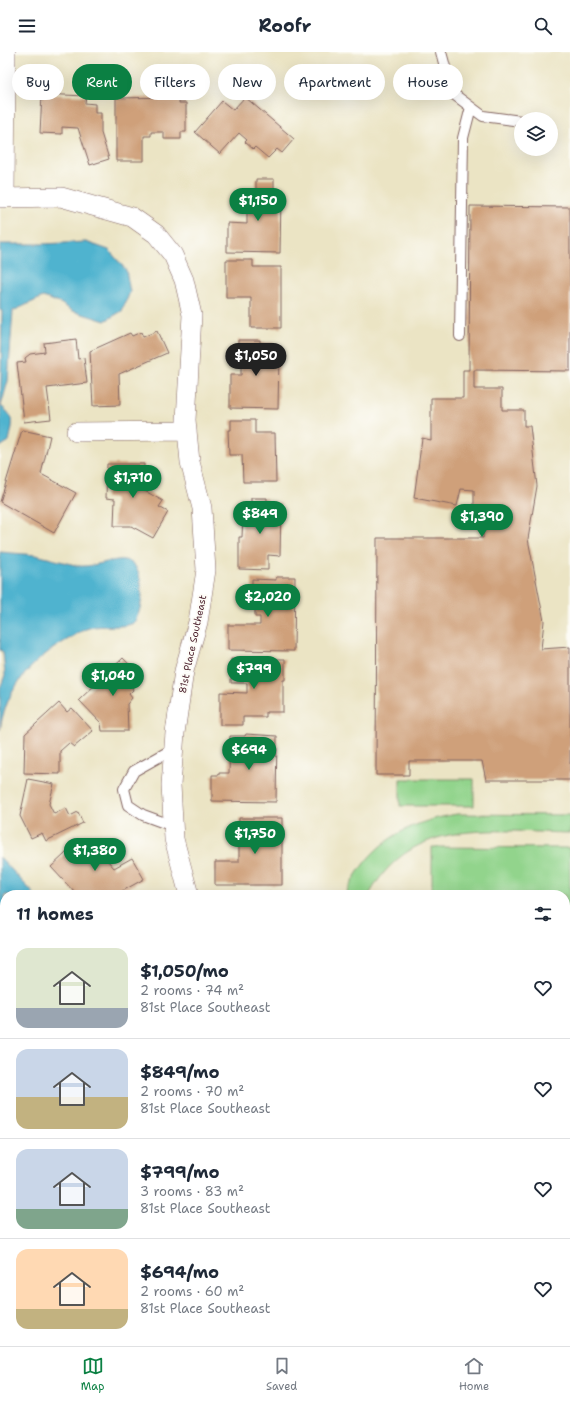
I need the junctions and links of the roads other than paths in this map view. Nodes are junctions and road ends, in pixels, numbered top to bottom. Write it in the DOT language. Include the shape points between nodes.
graph roads {
  1 [pos="6,52"];
  2 [pos="441,52"];
  3 [pos="471,107"];
  4 [pos="514,120"];
  5 [pos="3,198"];
  6 [pos="460,336"];
  7 [pos="187,431"];
  8 [pos="76,432"];
  9 [pos="174,749"];
  10 [pos="173,826"];
  11 [pos="188,890"];
  1 -- 5 [label="street"];
  2 -- 3 [label="lane" via="452,93"];
  3 -- 4 [label="lane" via="483,116"];
  3 -- 6 [label="lane" via="463,138"];
  5 -- 7 [label="street, 81st Place Southeast" via="61,197 132,217 156,234 173,255 184,280 192,315"];
  7 -- 8 [label="street"];
  7 -- 9 [label="street, 81st Place Southeast" via="190,462 202,508 206,570 198,622 184,671"];
  9 -- 10 [label="street, 81st Place Southeast" via="171,785"];
  9 -- 10 [label="lane" via="134,771 124,789 128,805 143,815"];
  10 -- 11 [label="street, 81st Place Southeast" via="174,840"];
}
